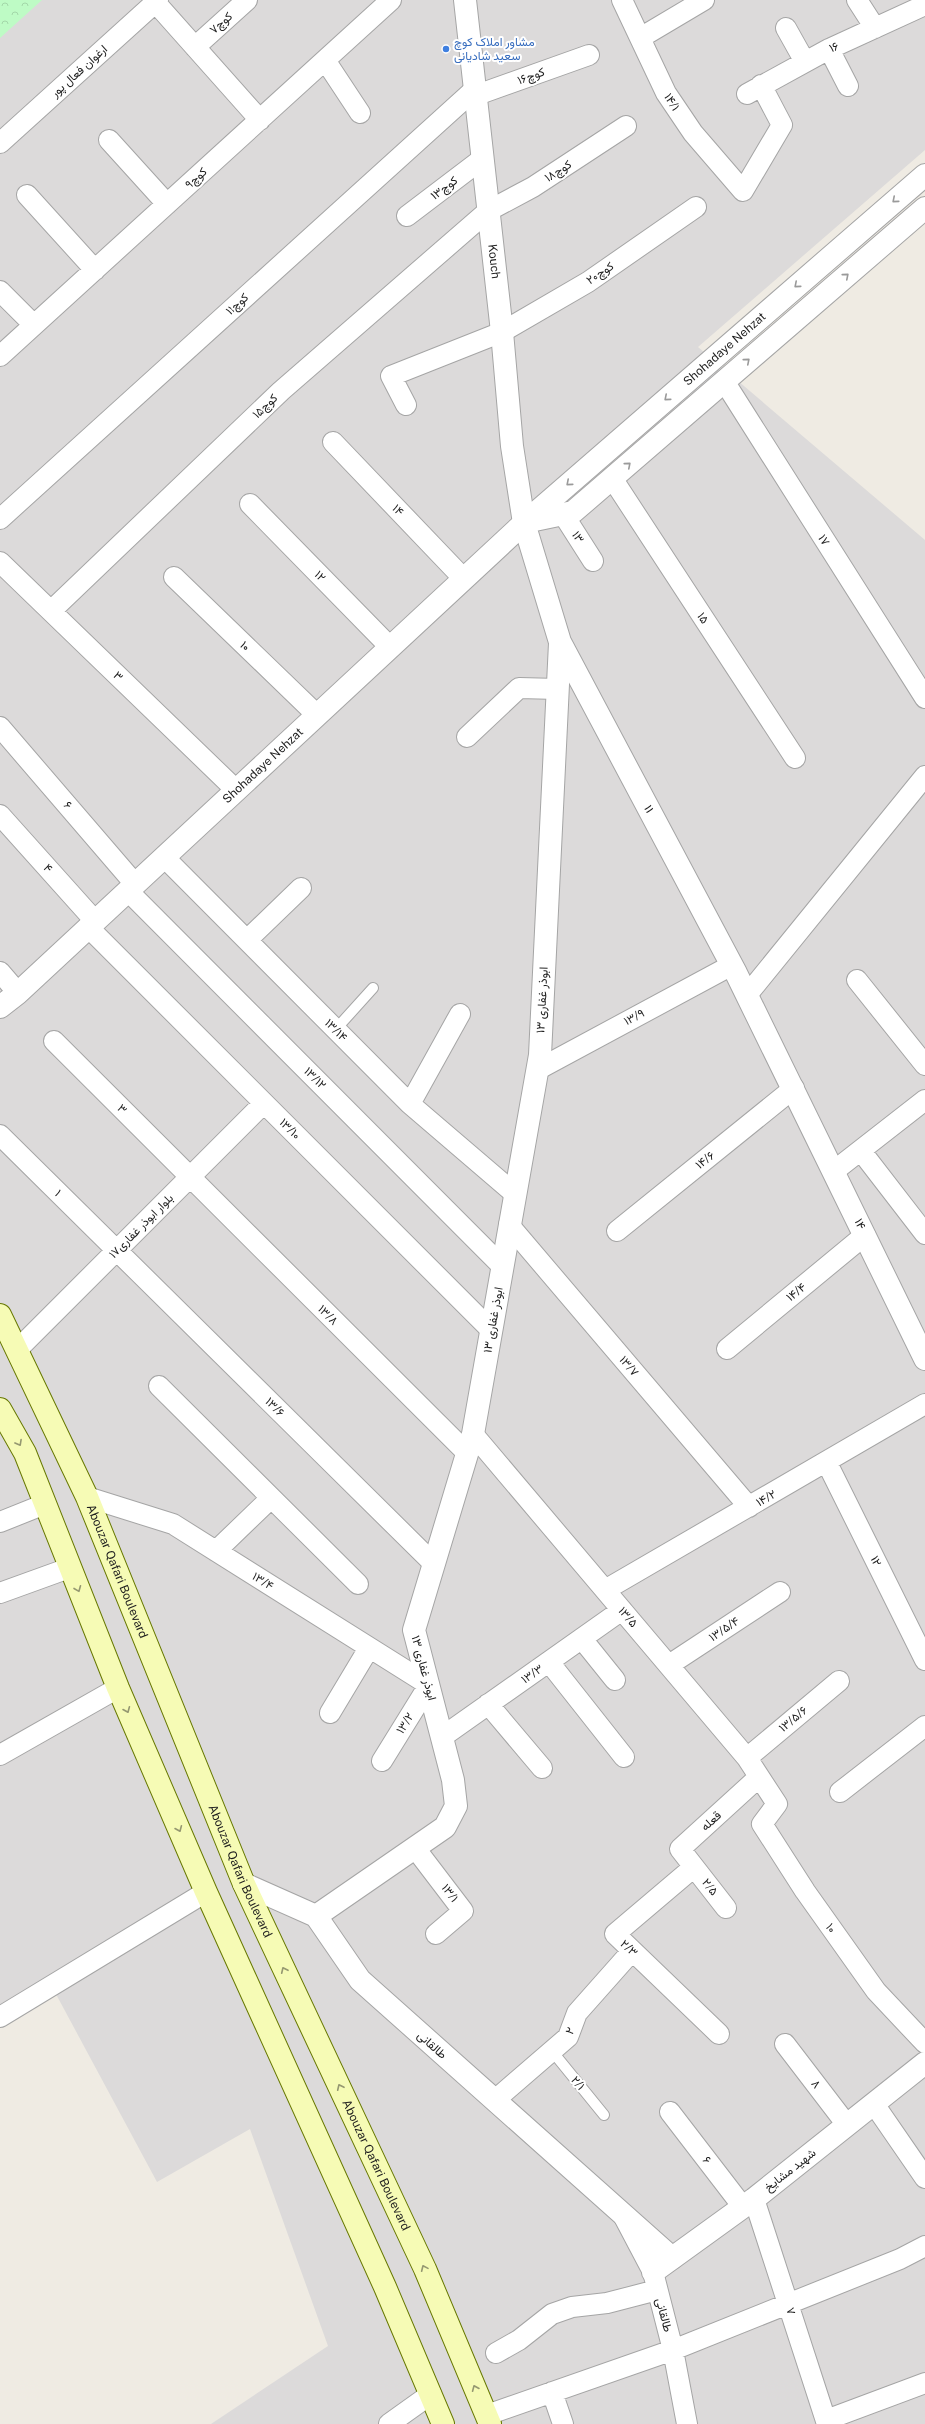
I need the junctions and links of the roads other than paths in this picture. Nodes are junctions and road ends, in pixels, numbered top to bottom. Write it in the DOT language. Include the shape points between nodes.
graph roads {
  1 [pos="247,0"];
  2 [pos="391,0"];
  3 [pos="464,0"];
  4 [pos="622,0"];
  5 [pos="704,0"];
  6 [pos="857,0"];
  7 [pos="157,1"];
  8 [pos="925,5"];
  9 [pos="786,28"];
  10 [pos="875,28"];
  11 [pos="640,38"];
  12 [pos="196,47"];
  13 [pos="829,49"];
  14 [pos="589,55"];
  15 [pos="325,60"];
  16 [pos="805,62"];
  17 [pos="848,86"];
  18 [pos="754,89"];
  19 [pos="474,93"];
  20 [pos="360,113"];
  21 [pos="260,120"];
  22 [pos="626,126"];
  23 [pos="109,140"];
  24 [pos="0,143"];
  25 [pos="482,159"];
  26 [pos="925,175"];
  27 [pos="27,195"];
  28 [pos="167,204"];
  29 [pos="696,207"];
  30 [pos="925,208"];
  31 [pos="488,211"];
  32 [pos="407,216"];
  33 [pos="95,270"];
  34 [pos="0,291"];
  35 [pos="34,325"];
  36 [pos="502,332"];
  37 [pos="0,356"];
  38 [pos="724,382"];
  39 [pos="406,405"];
  40 [pos="333,442"];
  41 [pos="612,478"];
  42 [pos="250,504"];
  43 [pos="563,514"];
  44 [pos="0,519"];
  45 [pos="524,522"];
  46 [pos="593,561"];
  47 [pos="0,562"];
  48 [pos="174,577"];
  49 [pos="463,578"];
  50 [pos="51,611"];
  51 [pos="560,642"];
  52 [pos="390,647"];
  53 [pos="558,689"];
  54 [pos="925,698"];
  55 [pos="317,715"];
  56 [pos="0,727"];
  57 [pos="467,737"];
  58 [pos="795,758"];
  59 [pos="925,776"];
  60 [pos="236,790"];
  61 [pos="0,815"];
  62 [pos="164,857"];
  63 [pos="132,887"];
  64 [pos="301,888"];
  65 [pos="92,924"];
  66 [pos="247,940"];
  67 [pos="732,965"];
  68 [pos="0,972"];
  69 [pos="857,980"];
  70 [pos="373,988"];
  71 [pos="18,993"];
  72 [pos="747,995"];
  73 [pos="0,1007"];
  74 [pos="460,1014"];
  75 [pos="336,1029"];
  76 [pos="54,1041"];
  77 [pos="925,1066"];
  78 [pos="537,1070"];
  79 [pos="794,1088"];
  80 [pos="925,1100"];
  81 [pos="264,1103"];
  82 [pos="410,1104"];
  83 [pos="0,1135"];
  84 [pos="861,1151"];
  85 [pos="834,1171"];
  86 [pos="190,1177"];
  87 [pos="515,1194"];
  88 [pos="509,1225"];
  89 [pos="617,1231"];
  90 [pos="925,1234"];
  91 [pos="865,1235"];
  92 [pos="116,1250"];
  93 [pos="502,1266"];
  94 [pos="0,1315"];
  95 [pos="491,1330"];
  96 [pos="727,1349"];
  97 [pos="17,1350"];
  98 [pos="925,1359"];
  99 [pos="159,1386"];
  100 [pos="925,1404"];
  101 [pos="0,1409"];
  102 [pos="470,1443"];
  103 [pos="827,1463"];
  104 [pos="87,1497"];
  105 [pos="271,1498"];
  106 [pos="45,1504"];
  107 [pos="749,1507"];
  108 [pos="0,1522"];
  109 [pos="216,1551"];
  110 [pos="434,1564"];
  111 [pos="69,1568"];
  112 [pos="358,1584"];
  113 [pos="605,1590"];
  114 [pos="780,1592"];
  115 [pos="0,1593"];
  116 [pos="622,1610"];
  117 [pos="582,1639"];
  118 [pos="370,1648"];
  119 [pos="925,1660"];
  120 [pos="549,1662"];
  121 [pos="669,1665"];
  122 [pos="615,1680"];
  123 [pos="839,1681"];
  124 [pos="429,1685"];
  125 [pos="118,1688"];
  126 [pos="488,1704"];
  127 [pos="330,1713"];
  128 [pos="925,1726"];
  129 [pos="442,1737"];
  130 [pos="0,1755"];
  131 [pos="624,1757"];
  132 [pos="747,1758"];
  133 [pos="382,1762"];
  134 [pos="542,1768"];
  135 [pos="759,1777"];
  136 [pos="840,1792"];
  137 [pos="777,1804"];
  138 [pos="416,1848"];
  139 [pos="694,1867"];
  140 [pos="244,1884"];
  141 [pos="206,1892"];
  142 [pos="726,1908"];
  143 [pos="316,1916"];
  144 [pos="436,1934"];
  145 [pos="632,1951"];
  146 [pos="0,2017"];
  147 [pos="719,2034"];
  148 [pos="925,2043"];
  149 [pos="785,2044"];
  150 [pos="552,2051"];
  151 [pos="925,2063"];
  152 [pos="495,2100"];
  153 [pos="874,2104"];
  154 [pos="670,2112"];
  155 [pos="604,2115"];
  156 [pos="847,2125"];
  157 [pos="925,2178"];
  158 [pos="749,2203"];
  159 [pos="622,2213"];
  160 [pos="925,2246"];
  161 [pos="672,2258"];
  162 [pos="655,2281"];
  163 [pos="788,2304"];
  164 [pos="673,2350"];
  165 [pos="496,2354"];
  166 [pos="925,2383"];
  167 [pos="552,2392"];
  168 [pos="431,2394"];
  169 [pos="488,2419"];
  170 [pos="827,2422"];
  171 [pos="389,2424"];
  172 [pos="443,2424"];
  173 [pos="563,2424"];
  174 [pos="687,2424"];
  1 -- 12 [label="street, ۷کوچ"];
  2 -- 15 [label="street, ۹کوچ"];
  3 -- 19 [label="street, Kouch"];
  4 -- 11 [label="street, ۱۴/۱"];
  5 -- 11 [label="street"];
  6 -- 10 [label="street"];
  7 -- 12 [label="street"];
  7 -- 24 [label="street, ارغوان فعال پور"];
  8 -- 10 [label="street, ۱۶"];
  9 -- 16 [label="street"];
  10 -- 13 [label="street, ۱۶"];
  11 -- 18 [label="street, ۱۴/۱" via="666,93 693,133 743,191 782,125"];
  12 -- 21 [label="street"];
  13 -- 16 [label="street, ۱۶"];
  13 -- 17 [label="street"];
  14 -- 19 [label="street, ۱۶کوچ"];
  15 -- 20 [label="street"];
  15 -- 21 [label="street, ۹کوچ"];
  16 -- 18 [label="street, ۱۶"];
  19 -- 25 [label="street, Kouch"];
  19 -- 44 [label="street, ۱۱کوچ"];
  21 -- 28 [label="street, ۹کوچ"];
  22 -- 31 [label="street, ۱۸کوچ" via="533,187"];
  23 -- 28 [label="street"];
  25 -- 31 [label="street, Kouch"];
  25 -- 32 [label="street, ۱۳کوچ"];
  26 -- 45 [label="street, Shohadaye Nehzat, one-way"];
  27 -- 33 [label="street"];
  28 -- 33 [label="street, ۹کوچ"];
  29 -- 36 [label="street, ۲۰کوچ" via="588,282"];
  38 -- 30 [label="street, Shohadaye Nehzat, one-way"];
  31 -- 36 [label="street, Kouch"];
  31 -- 50 [label="street, ۱۵کوچ" via="281,391"];
  33 -- 35 [label="street, ۹کوچ"];
  34 -- 35 [label="street"];
  35 -- 37 [label="street, ۹کوچ"];
  36 -- 39 [label="street, ۲۰کوچ" via="391,376"];
  36 -- 45 [label="street, Kouch" via="512,446"];
  41 -- 38 [label="street, Shohadaye Nehzat, one-way"];
  38 -- 54 [label="street, ۱۷"];
  40 -- 49 [label="street, ۱۴"];
  41 -- 43 [label="street, Shohadaye Nehzat" via="573,512"];
  41 -- 58 [label="street, ۱۵"];
  42 -- 52 [label="street, ۱۲"];
  43 -- 45 [label="street, Shohadaye Nehzat"];
  43 -- 46 [label="street, ۱۳"];
  45 -- 49 [label="street, Shohadaye Nehzat"];
  45 -- 51 [label="street, ۱۱"];
  47 -- 50 [label="street, ۳"];
  48 -- 55 [label="street, ۱۰"];
  49 -- 52 [label="street, Shohadaye Nehzat"];
  50 -- 60 [label="street, ۳"];
  51 -- 53 [label="street, ۱۳ ابوذر غفاری"];
  51 -- 67 [label="street, ۱۱"];
  52 -- 55 [label="street, Shohadaye Nehzat"];
  53 -- 57 [label="street" via="519,688"];
  53 -- 78 [label="street, ۱۳ ابوذر غفاری" via="540,1055"];
  55 -- 60 [label="street, Shohadaye Nehzat"];
  56 -- 63 [label="street, ۶"];
  59 -- 72 [label="street"];
  60 -- 62 [label="street, Shohadaye Nehzat"];
  61 -- 65 [label="street, ۴"];
  62 -- 63 [label="street, Shohadaye Nehzat"];
  62 -- 66 [label="street, ۱۳/۱۴"];
  63 -- 65 [label="street, Shohadaye Nehzat"];
  63 -- 93 [label="street, ۱۳/۱۲"];
  64 -- 66 [label="street"];
  65 -- 71 [label="street, Shohadaye Nehzat"];
  65 -- 81 [label="street, ۱۳/۱۰"];
  66 -- 75 [label="street, ۱۳/۱۴"];
  67 -- 72 [label="street, ۱۱"];
  67 -- 78 [label="street, ۱۳/۹"];
  68 -- 71 [label="street"];
  69 -- 77 [label="street"];
  70 -- 75 [label="lane"];
  71 -- 73 [label="street, Shohadaye Nehzat"];
  72 -- 79 [label="street, ۱۱"];
  74 -- 82 [label="street"];
  75 -- 82 [label="street, ۱۳/۱۴"];
  76 -- 86 [label="street, ۳"];
  78 -- 87 [label="street, ۱۳ ابوذر غفاری"];
  79 -- 85 [label="street, ۱۴"];
  79 -- 89 [label="street, ۱۴/۶"];
  80 -- 84 [label="street"];
  81 -- 86 [label="street, بلوار ابوذر غفاری۱۷"];
  81 -- 95 [label="street, ۱۳/۱۰"];
  82 -- 87 [label="street, ۱۳/۱۴"];
  83 -- 92 [label="street, ۱"];
  84 -- 85 [label="street"];
  84 -- 90 [label="street"];
  85 -- 91 [label="street, ۱۴"];
  86 -- 92 [label="street, بلوار ابوذر غفاری۱۷"];
  86 -- 102 [label="street, ۱۳/۸"];
  87 -- 88 [label="street, ۱۳ ابوذر غفاری"];
  88 -- 93 [label="street, ۱۳ ابوذر غفاری"];
  88 -- 107 [label="street, ۱۳/۷"];
  91 -- 96 [label="street, ۱۴/۴"];
  91 -- 98 [label="street, ۱۴"];
  92 -- 97 [label="street, بلوار ابوذر غفاری۱۷"];
  92 -- 110 [label="street, ۱۳/۶"];
  93 -- 95 [label="street, ۱۳ ابوذر غفاری"];
  94 -- 97 [label="main road, Abouzar Qafari Boulevard"];
  95 -- 102 [label="street, ۱۳ ابوذر غفاری"];
  97 -- 104 [label="main road, Abouzar Qafari Boulevard"];
  99 -- 105 [label="street"];
  100 -- 103 [label="street, ۱۴/۲"];
  101 -- 106 [label="main road, one-way" via="25,1453"];
  102 -- 110 [label="street, ۱۳ ابوذر غفاری"];
  102 -- 113 [label="street, ۱۳/۵"];
  103 -- 107 [label="street, ۱۴/۲"];
  103 -- 119 [label="street, ۱۲"];
  104 -- 109 [label="street, ۱۳/۴" via="173,1524"];
  104 -- 140 [label="main road, Abouzar Qafari Boulevard"];
  105 -- 109 [label="street"];
  105 -- 112 [label="street"];
  106 -- 108 [label="street"];
  106 -- 111 [label="main road"];
  107 -- 113 [label="street, ۱۴/۲"];
  109 -- 118 [label="street, ۱۳/۴"];
  110 -- 124 [label="street, ۱۳ ابوذر غفاری" via="414,1630"];
  111 -- 115 [label="street"];
  111 -- 125 [label="main road, one-way"];
  113 -- 116 [label="street, ۱۳/۵"];
  114 -- 121 [label="street, ۱۳/۵/۴"];
  116 -- 117 [label="street, ۱۳/۳"];
  116 -- 121 [label="street, ۱۳/۵"];
  117 -- 120 [label="street, ۱۳/۳"];
  117 -- 122 [label="street"];
  118 -- 124 [label="street, ۱۳/۴"];
  118 -- 127 [label="street"];
  120 -- 126 [label="street, ۱۳/۳"];
  120 -- 131 [label="street"];
  121 -- 132 [label="street, ۱۳/۵"];
  123 -- 132 [label="street, ۱۳/۵/۶"];
  124 -- 129 [label="street, ۱۳ ابوذر غفاری"];
  124 -- 133 [label="street, ۱۳/۲"];
  125 -- 130 [label="street"];
  125 -- 141 [label="main road, one-way"];
  126 -- 129 [label="street, ۱۳/۳"];
  126 -- 134 [label="street"];
  128 -- 136 [label="street"];
  129 -- 138 [label="street, ۱۳ ابوذر غفاری" via="453,1780 456,1806 446,1827"];
  132 -- 135 [label="street, ۱۳/۵"];
  135 -- 137 [label="street, ۱۳/۵"];
  135 -- 139 [label="street, قعله" via="680,1849"];
  137 -- 148 [label="street, ۱۰" via="762,1824 805,1891 876,1991"];
  138 -- 143 [label="street, ۱۳ ابوذر غفاری"];
  138 -- 144 [label="street, ۱۳/۱" via="462,1910"];
  139 -- 142 [label="street, ۲/۵"];
  139 -- 145 [label="street, ۲/۳" via="614,1934"];
  140 -- 143 [label="street"];
  169 -- 140 [label="main road, Abouzar Qafari Boulevard, one-way" via="425,2270"];
  141 -- 146 [label="street"];
  141 -- 168 [label="main road"];
  143 -- 152 [label="street, طالقانی" via="360,1980"];
  145 -- 147 [label="street, ۲/۳"];
  145 -- 150 [label="street, ۲" via="577,2013 568,2037"];
  149 -- 156 [label="street, ۸"];
  150 -- 152 [label="street, ۲"];
  150 -- 155 [label="lane, ۲/۱"];
  151 -- 153 [label="street, شهید مشایخ"];
  152 -- 159 [label="street, طالقانی"];
  153 -- 156 [label="street, شهید مشایخ"];
  153 -- 157 [label="street"];
  154 -- 158 [label="street, ۶"];
  156 -- 158 [label="street, شهید مشایخ"];
  158 -- 161 [label="street, شهید مشایخ"];
  158 -- 163 [label="street, ۷"];
  159 -- 161 [label="street, طالقانی"];
  159 -- 162 [label="street, طالقانی"];
  160 -- 163 [label="street" via="900,2259"];
  161 -- 162 [label="street, شهید مشایخ"];
  162 -- 164 [label="street, طالقانی"];
  162 -- 165 [label="street" via="607,2303 572,2307 552,2314"];
  163 -- 164 [label="street"];
  163 -- 170 [label="street, ۷"];
  164 -- 167 [label="street"];
  164 -- 174 [label="street, طالقانی"];
  166 -- 170 [label="street"];
  167 -- 169 [label="street"];
  167 -- 173 [label="street"];
  168 -- 171 [label="street"];
  168 -- 172 [label="main road"];
}
